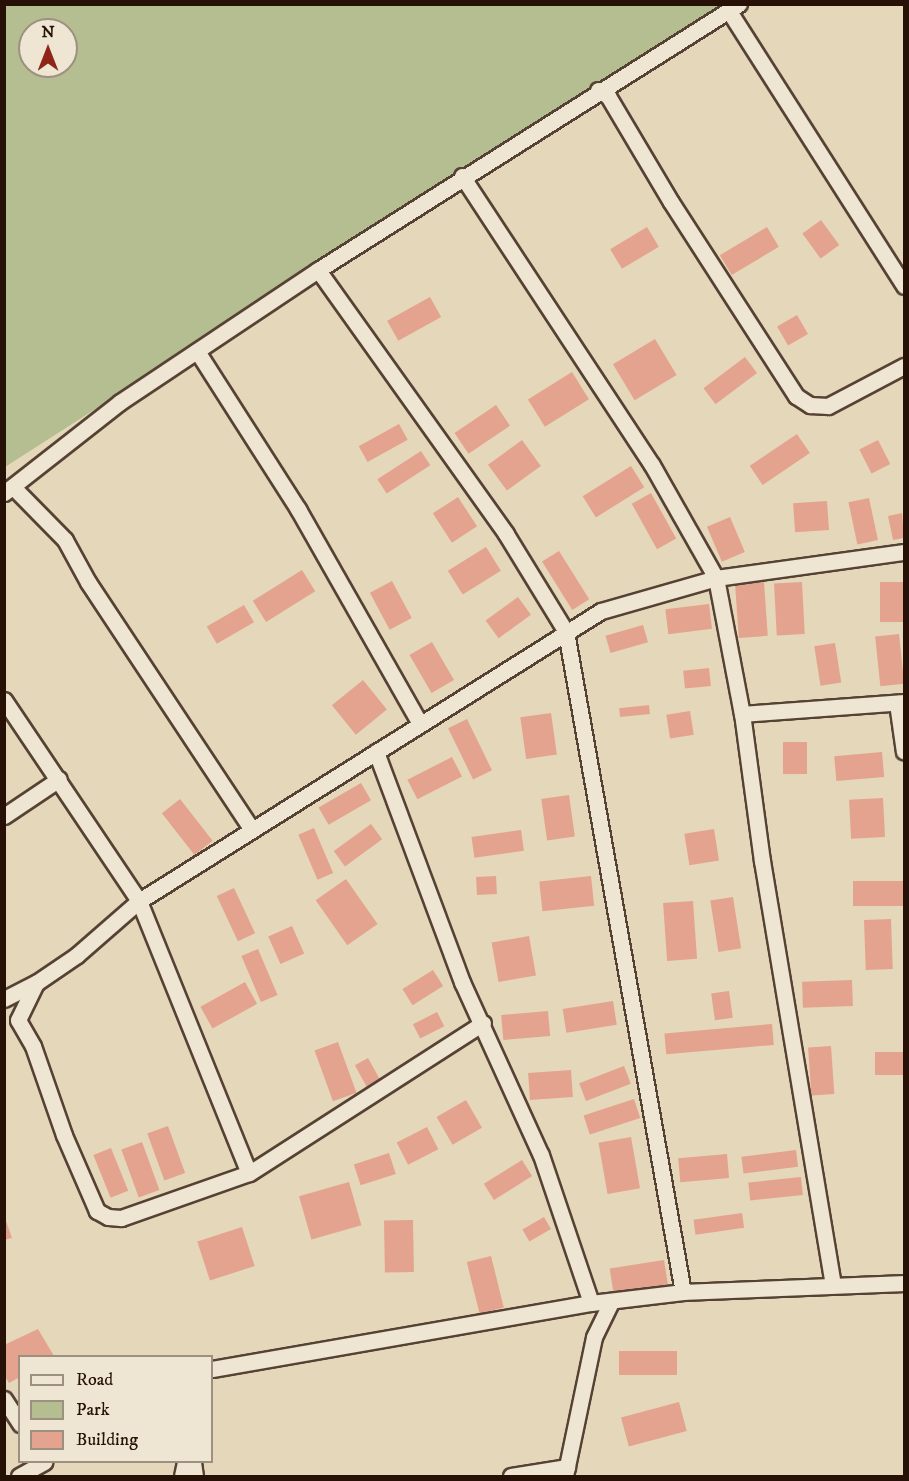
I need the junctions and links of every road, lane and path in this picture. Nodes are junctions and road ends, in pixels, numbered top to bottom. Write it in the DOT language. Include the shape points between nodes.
graph roads {
  1 [pos="734,8"];
  2 [pos="598,90"];
  3 [pos="462,176"];
  4 [pos="318,270"];
  5 [pos="904,286"];
  6 [pos="197,351"];
  7 [pos="904,366"];
  8 [pos="9,490"];
  9 [pos="904,552"];
  10 [pos="716,578"];
  11 [pos="566,632"];
  12 [pos="4,700"];
  13 [pos="901,703"];
  14 [pos="742,714"];
  15 [pos="420,724"];
  16 [pos="376,752"];
  17 [pos="904,752"];
  18 [pos="59,779"];
  19 [pos="4,816"];
  20 [pos="251,828"];
  21 [pos="139,902"];
  22 [pos="36,983"];
  23 [pos="4,999"];
  24 [pos="4,1012"];
  25 [pos="18,1020"];
  26 [pos="483,1023"];
  27 [pos="249,1173"];
  28 [pos="904,1283"];
  29 [pos="833,1285"];
  30 [pos="683,1292"];
  31 [pos="611,1302"];
  32 [pos="591,1303"];
  33 [pos="213,1369"];
  34 [pos="4,1399"];
  35 [pos="18,1421"];
  36 [pos="41,1463"];
  37 [pos="566,1472"];
  38 [pos="19,1476"];
  39 [pos="511,1476"];
  1 -- 2 [label="street"];
  1 -- 5 [label="street"];
  2 -- 3 [label="street"];
  2 -- 7 [label="street" via="608,96 796,396 810,405 828,406"];
  3 -- 4 [label="street"];
  3 -- 10 [label="street" via="652,465"];
  4 -- 6 [label="street"];
  4 -- 11 [label="street" via="419,418 506,534"];
  6 -- 8 [label="street" via="120,402"];
  6 -- 15 [label="street" via="298,508"];
  8 -- 20 [label="street" via="64,540"];
  9 -- 10 [label="street"];
  10 -- 11 [label="street" via="601,611"];
  10 -- 14 [label="street"];
  11 -- 15 [label="street"];
  11 -- 30 [label="street"];
  12 -- 18 [label="street"];
  13 -- 14 [label="street"];
  13 -- 17 [label="street"];
  14 -- 29 [label="street" via="762,861"];
  15 -- 16 [label="street"];
  16 -- 20 [label="street"];
  16 -- 26 [label="street" via="424,886"];
  18 -- 19 [label="street"];
  18 -- 21 [label="street"];
  20 -- 21 [label="street"];
  21 -- 22 [label="street" via="77,955"];
  21 -- 27 [label="street"];
  22 -- 23 [label="street"];
  22 -- 25 [label="street"];
  24 -- 25 [label="street"];
  25 -- 27 [label="street" via="33,1046 64,1135 98,1211 121,1218"];
  26 -- 27 [label="street"];
  26 -- 32 [label="street" via="541,1155"];
  28 -- 29 [label="street"];
  29 -- 30 [label="street"];
  30 -- 31 [label="street"];
  31 -- 32 [label="street"];
  31 -- 37 [label="street" via="594,1337"];
  32 -- 33 [label="street"];
  34 -- 35 [label="street"];
  36 -- 38 [label="street"];
  37 -- 39 [label="street"];
}
